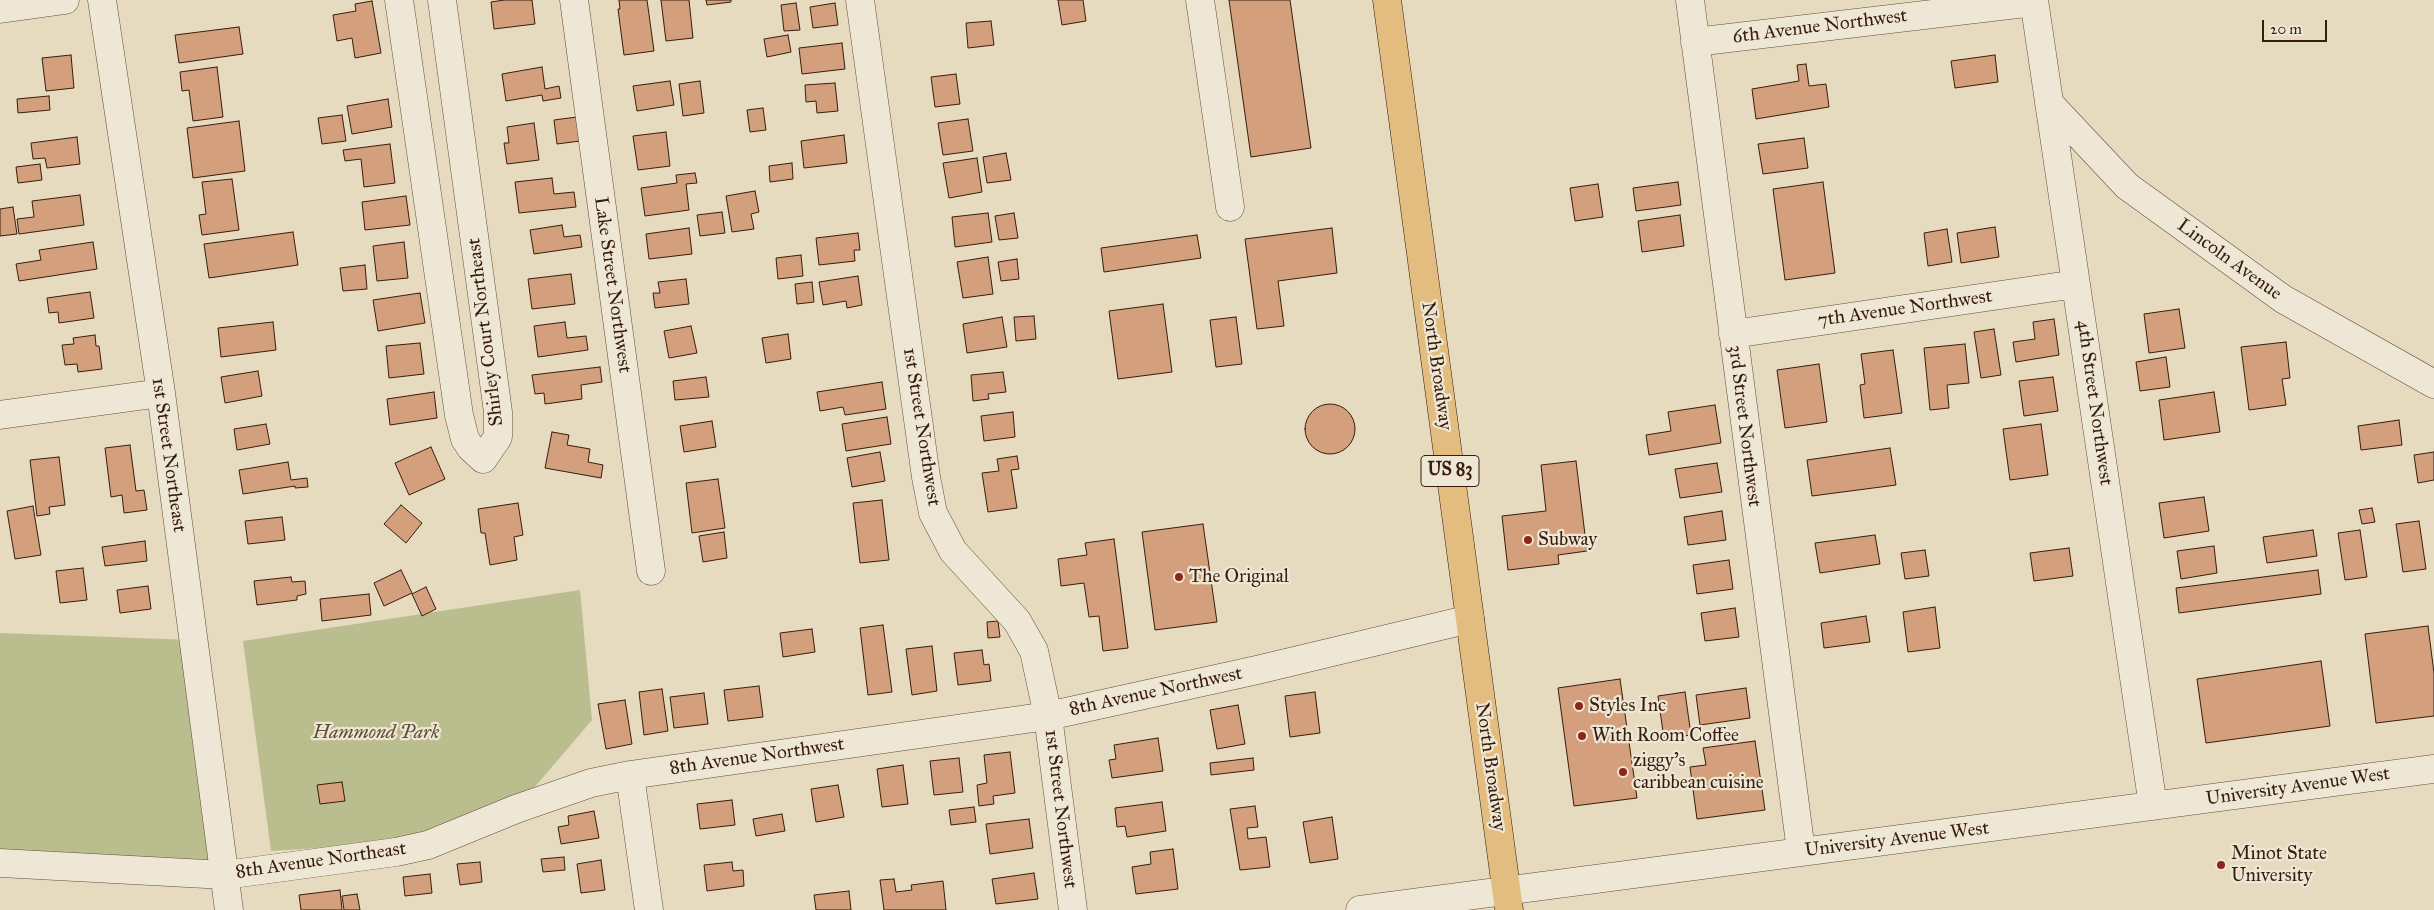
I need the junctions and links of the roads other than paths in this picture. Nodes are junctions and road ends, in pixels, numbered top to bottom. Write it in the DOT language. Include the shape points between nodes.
graph roads {
  1 [pos="65,0"];
  2 [pos="102,0"];
  3 [pos="399,0"];
  4 [pos="442,0"];
  5 [pos="574,0"];
  6 [pos="860,0"];
  7 [pos="1200,0"];
  8 [pos="1387,0"];
  9 [pos="1690,0"];
  10 [pos="2034,1"];
  11 [pos="0,9"];
  12 [pos="1695,42"];
  13 [pos="2049,103"];
  14 [pos="1230,207"];
  15 [pos="2076,284"];
  16 [pos="1733,334"];
  17 [pos="2434,384"];
  18 [pos="160,393"];
  19 [pos="0,415"];
  20 [pos="651,571"];
  21 [pos="1470,619"];
  22 [pos="1048,716"];
  23 [pos="2434,769"];
  24 [pos="630,775"];
  25 [pos="2153,806"];
  26 [pos="1800,851"];
  27 [pos="0,863"];
  28 [pos="225,875"];
  29 [pos="1508,900"];
  30 [pos="229,910"];
  31 [pos="649,910"];
  32 [pos="1073,910"];
  33 [pos="1360,910"];
  1 -- 11 [label="street"];
  2 -- 18 [label="street, 1st Street Northeast"];
  3 -- 4 [label="street, Shirley Court Northeast" via="458,415 465,439 484,459 498,437 498,412"];
  5 -- 20 [label="street, Lake Street Northwest"];
  6 -- 22 [label="street, 1st Street Northwest" via="933,513 953,552 1011,613 1028,638 1040,673"];
  7 -- 14 [label="street"];
  8 -- 21 [label="main road, North Broadway / US 83"];
  9 -- 12 [label="street, 3rd Street Northwest"];
  10 -- 12 [label="street, 6th Avenue Northwest"];
  10 -- 13 [label="street, 4th Street Northwest"];
  12 -- 16 [label="street, 3rd Street Northwest"];
  13 -- 15 [label="street, 4th Street Northwest"];
  13 -- 17 [label="street, Lincoln Avenue" via="2127,186 2283,299"];
  15 -- 16 [label="street, 7th Avenue Northwest"];
  15 -- 25 [label="street, 4th Street Northwest"];
  16 -- 26 [label="street, 3rd Street Northwest"];
  18 -- 19 [label="street"];
  18 -- 28 [label="street, 1st Street Northeast"];
  21 -- 22 [label="street, 8th Avenue Northwest"];
  21 -- 29 [label="main road, North Broadway / US 83"];
  22 -- 24 [label="street, 8th Avenue Northwest"];
  22 -- 32 [label="street, 1st Street Northwest"];
  23 -- 25 [label="street, University Avenue West"];
  24 -- 28 [label="street, 8th Avenue Northeast" via="570,789 428,845"];
  24 -- 31 [label="street"];
  25 -- 26 [label="street, University Avenue West"];
  26 -- 29 [label="street, University Avenue West"];
  27 -- 28 [label="street, 8th Avenue Northeast"];
  28 -- 30 [label="street, 1st Street Northeast"];
  29 -- 33 [label="street, University Avenue West"];
}
